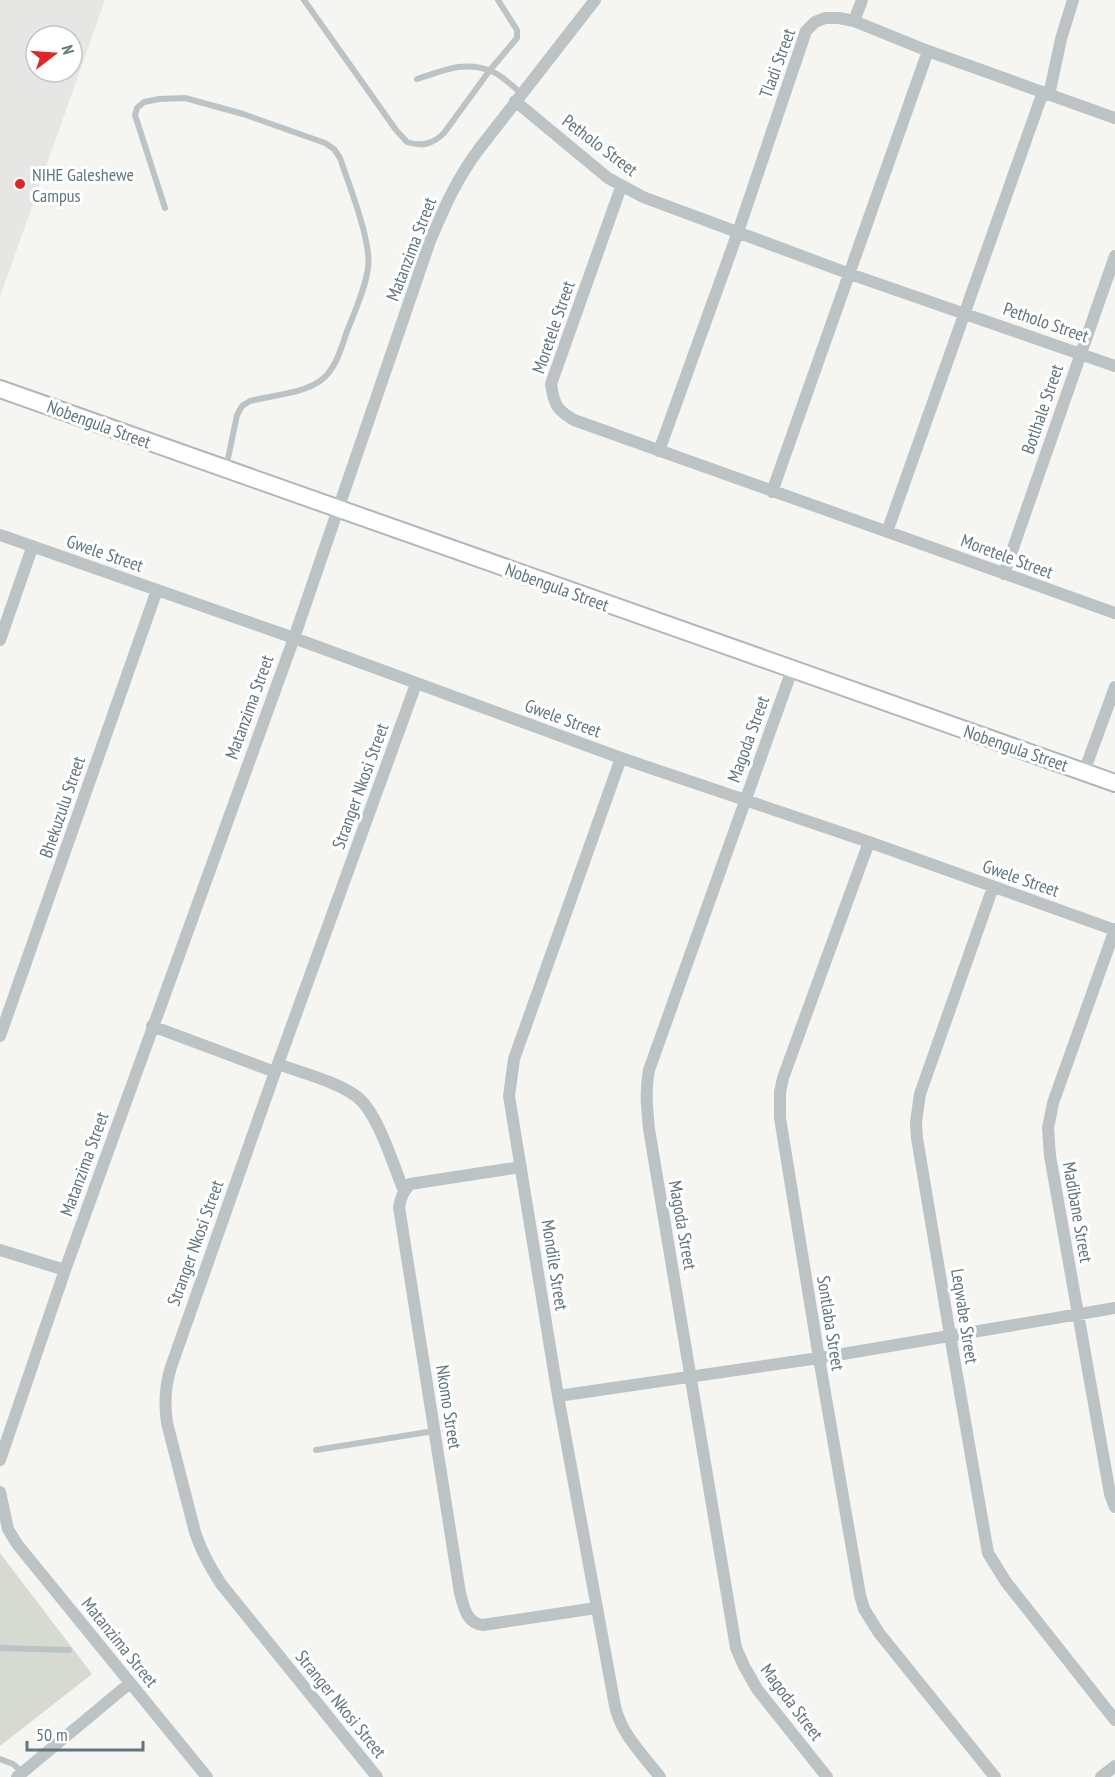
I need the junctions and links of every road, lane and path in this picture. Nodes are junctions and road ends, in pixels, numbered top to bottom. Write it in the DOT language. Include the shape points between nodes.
graph roads {
  1 [pos="304,0"];
  2 [pos="498,0"];
  3 [pos="595,0"];
  4 [pos="862,0"];
  5 [pos="1073,0"];
  6 [pos="854,21"];
  7 [pos="928,51"];
  8 [pos="490,70"];
  9 [pos="417,79"];
  10 [pos="1046,93"];
  11 [pos="518,97"];
  12 [pos="1115,118"];
  13 [pos="621,187"];
  14 [pos="165,208"];
  15 [pos="738,232"];
  16 [pos="1115,256"];
  17 [pos="850,274"];
  18 [pos="964,314"];
  19 [pos="1081,353"];
  20 [pos="1115,366"];
  21 [pos="0,389"];
  22 [pos="659,451"];
  23 [pos="225,469"];
  24 [pos="772,492"];
  25 [pos="339,509"];
  26 [pos="887,532"];
  27 [pos="0,535"];
  28 [pos="32,548"];
  29 [pos="1004,574"];
  30 [pos="158,590"];
  31 [pos="1115,613"];
  32 [pos="294,638"];
  33 [pos="0,640"];
  34 [pos="792,670"];
  35 [pos="416,684"];
  36 [pos="1115,687"];
  37 [pos="621,758"];
  38 [pos="1084,772"];
  39 [pos="1115,783"];
  40 [pos="745,800"];
  41 [pos="869,843"];
  42 [pos="993,888"];
  43 [pos="1115,929"];
  44 [pos="152,1026"];
  45 [pos="0,1036"];
  46 [pos="277,1068"];
  47 [pos="521,1167"];
  48 [pos="404,1191"];
  49 [pos="0,1250"];
  50 [pos="65,1270"];
  51 [pos="1115,1308"];
  52 [pos="1078,1314"];
  53 [pos="950,1335"];
  54 [pos="819,1358"];
  55 [pos="691,1377"];
  56 [pos="558,1396"];
  57 [pos="435,1431"];
  58 [pos="316,1450"];
  59 [pos="0,1457"];
  60 [pos="0,1492"];
  61 [pos="1115,1507"];
  62 [pos="596,1608"];
  63 [pos="0,1648"];
  64 [pos="69,1650"];
  65 [pos="130,1683"];
  66 [pos="1115,1719"];
  67 [pos="0,1759"];
  68 [pos="1115,1766"];
  69 [pos="22,1776"];
  70 [pos="207,1777"];
  71 [pos="377,1777"];
  72 [pos="660,1777"];
  73 [pos="827,1777"];
  74 [pos="995,1777"];
  75 [pos="1101,1777"];
  1 -- 8 [label="lane" via="407,142 426,145 436,141"];
  2 -- 8 [label="lane" via="518,38"];
  3 -- 11 [label="street, Matanzima Street"];
  4 -- 6 [label="street"];
  5 -- 10 [label="street"];
  6 -- 7 [label="street, Tladi Street"];
  6 -- 15 [label="street, Tladi Street" via="825,18 807,31"];
  7 -- 10 [label="street, Tladi Street"];
  7 -- 17 [label="street"];
  8 -- 9 [label="lane" via="466,66"];
  8 -- 11 [label="lane"];
  10 -- 12 [label="street, Tladi Street"];
  10 -- 18 [label="street"];
  11 -- 13 [label="street, Petholo Street"];
  11 -- 25 [label="street, Matanzima Street" via="461,174 446,203"];
  13 -- 15 [label="street, Petholo Street"];
  13 -- 22 [label="street, Moretele Street" via="551,384 560,412"];
  14 -- 23 [label="lane" via="136,108 144,102 185,98 243,114 334,148 367,243 365,280 329,373 309,386 242,406"];
  15 -- 17 [label="street, Petholo Street"];
  15 -- 22 [label="street"];
  16 -- 19 [label="street, Botlhale Street"];
  17 -- 18 [label="street, Petholo Street"];
  17 -- 24 [label="street"];
  18 -- 19 [label="street, Petholo Street"];
  18 -- 26 [label="street"];
  19 -- 20 [label="street, Petholo Street"];
  19 -- 29 [label="street, Botlhale Street"];
  21 -- 23 [label="street, Nobengula Street"];
  22 -- 24 [label="street, Moretele Street"];
  23 -- 25 [label="street, Nobengula Street"];
  24 -- 26 [label="street, Moretele Street"];
  25 -- 32 [label="street, Matanzima Street"];
  25 -- 34 [label="street, Nobengula Street"];
  26 -- 29 [label="street, Moretele Street"];
  27 -- 28 [label="street, Gwele Street"];
  28 -- 30 [label="street, Gwele Street"];
  28 -- 33 [label="street"];
  29 -- 31 [label="street, Moretele Street"];
  30 -- 32 [label="street, Gwele Street"];
  30 -- 45 [label="street, Bhekuzulu Street"];
  32 -- 35 [label="street, Gwele Street"];
  32 -- 44 [label="street, Matanzima Street"];
  34 -- 38 [label="street, Nobengula Street"];
  34 -- 40 [label="street, Magoda Street"];
  35 -- 37 [label="street, Gwele Street"];
  35 -- 46 [label="street, Stranger Nkosi Street"];
  36 -- 38 [label="street"];
  37 -- 40 [label="street, Gwele Street"];
  37 -- 47 [label="street, Mondile Street" via="514,1059 510,1096"];
  38 -- 39 [label="street, Nobengula Street"];
  40 -- 41 [label="street, Gwele Street"];
  40 -- 55 [label="street, Magoda Street" via="646,1086 649,1129"];
  41 -- 42 [label="street, Gwele Street"];
  41 -- 54 [label="street, Sontlaba Street" via="780,1092 780,1118"];
  42 -- 43 [label="street, Gwele Street"];
  42 -- 53 [label="street, Leqwabe Street" via="917,1107 917,1138"];
  43 -- 52 [label="street, Madibane Street" via="1053,1103 1048,1128"];
  44 -- 46 [label="street"];
  44 -- 50 [label="street, Matanzima Street"];
  46 -- 48 [label="street" via="339,1087 357,1097 379,1127"];
  46 -- 71 [label="street, Stranger Nkosi Street" via="171,1367 165,1388 166,1415 195,1532 208,1565"];
  47 -- 48 [label="street" via="410,1184"];
  47 -- 56 [label="street, Mondile Street"];
  48 -- 57 [label="street, Nkomo Street" via="399,1207"];
  49 -- 50 [label="street"];
  50 -- 59 [label="street, Matanzima Street"];
  51 -- 52 [label="street"];
  52 -- 53 [label="street"];
  52 -- 61 [label="street, Madibane Street"];
  53 -- 54 [label="street"];
  53 -- 66 [label="street, Leqwabe Street" via="988,1553 1006,1582"];
  54 -- 55 [label="street"];
  54 -- 74 [label="street, Sontlaba Street" via="864,1609 879,1634"];
  55 -- 56 [label="street"];
  55 -- 73 [label="street, Magoda Street" via="739,1657 757,1689"];
  56 -- 62 [label="street, Mondile Street"];
  57 -- 58 [label="lane"];
  57 -- 62 [label="street, Nkomo Street" via="460,1593 469,1619 477,1624 495,1624"];
  60 -- 65 [label="street, Matanzima Street" via="8,1529 17,1545"];
  62 -- 72 [label="street, Mondile Street" via="617,1718"];
  63 -- 64 [label="lane"];
  65 -- 69 [label="street"];
  65 -- 70 [label="street, Matanzima Street"];
  67 -- 69 [label="lane" via="13,1764"];
  68 -- 75 [label="street"];
}
